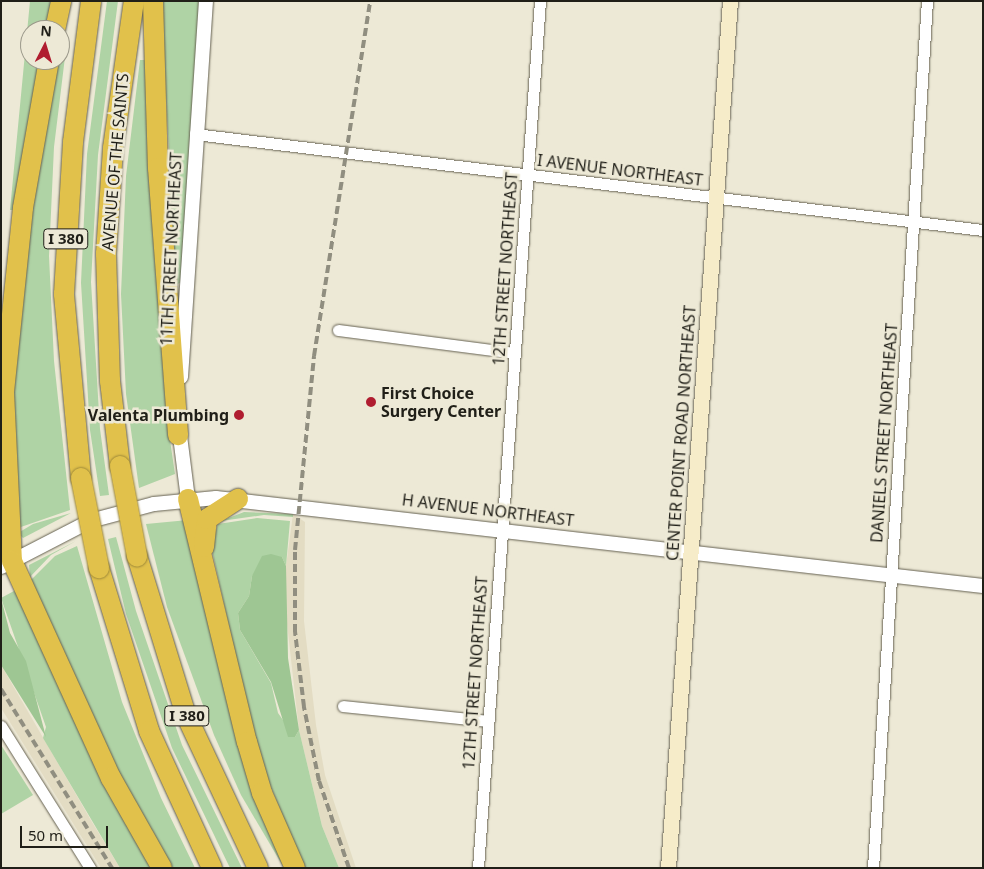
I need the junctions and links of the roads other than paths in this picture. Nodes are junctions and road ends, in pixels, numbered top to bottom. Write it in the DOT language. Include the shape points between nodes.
graph roads {
  1 [pos="61,1"];
  2 [pos="92,1"];
  3 [pos="134,1"];
  4 [pos="153,1"];
  5 [pos="206,1"];
  6 [pos="540,1"];
  7 [pos="730,1"];
  8 [pos="927,1"];
  9 [pos="57,20"];
  10 [pos="46,70"];
  11 [pos="195,134"];
  12 [pos="528,176"];
  13 [pos="717,198"];
  14 [pos="914,221"];
  15 [pos="983,230"];
  16 [pos="338,330"];
  17 [pos="515,353"];
  18 [pos="178,435"];
  19 [pos="188,499"];
  20 [pos="238,499"];
  21 [pos="502,529"];
  22 [pos="690,551"];
  23 [pos="7,564"];
  24 [pos="205,564"];
  25 [pos="891,575"];
  26 [pos="983,586"];
  27 [pos="343,706"];
  28 [pos="488,721"];
  29 [pos="1,726"];
  30 [pos="90,868"];
  31 [pos="162,868"];
  32 [pos="212,868"];
  33 [pos="258,868"];
  34 [pos="295,868"];
  35 [pos="478,868"];
  36 [pos="668,868"];
  37 [pos="873,868"];
  1 -- 9 [label="highway"];
  2 -- 32 [label="highway, I 380, bridge" via="69,181 64,294 81,478 99,568 149,731"];
  3 -- 33 [label="highway, AVENUE OF THE SAINTS / I 380, bridge" via="113,148 106,254 110,381 120,466 138,556 186,715"];
  4 -- 18 [label="highway" via="158,158"];
  5 -- 11 [label="street, 11TH STREET NORTHEAST"];
  6 -- 12 [label="street, 12TH STREET NORTHEAST"];
  7 -- 13 [label="main road, CENTER POINT ROAD NORTHEAST"];
  8 -- 14 [label="street, DANIELS STREET NORTHEAST"];
  10 -- 23 [label="highway" via="23,208 4,383"];
  11 -- 12 [label="street, I AVENUE NORTHEAST"];
  11 -- 18 [label="street, 11TH STREET NORTHEAST"];
  12 -- 13 [label="street, I AVENUE NORTHEAST"];
  12 -- 17 [label="street, 12TH STREET NORTHEAST"];
  13 -- 14 [label="street, I AVENUE NORTHEAST"];
  13 -- 22 [label="main road, CENTER POINT ROAD NORTHEAST"];
  14 -- 15 [label="street, I AVENUE NORTHEAST"];
  14 -- 25 [label="street, DANIELS STREET NORTHEAST"];
  16 -- 17 [label="street"];
  17 -- 21 [label="street, 12TH STREET NORTHEAST"];
  18 -- 19 [label="street, 11TH STREET NORTHEAST"];
  19 -- 20 [label="street, H AVENUE NORTHEAST"];
  19 -- 23 [label="street, H AVENUE NORTHEAST" via="90,522"];
  19 -- 24 [label="highway"];
  20 -- 21 [label="street, H AVENUE NORTHEAST"];
  20 -- 24 [label="highway" via="207,519 203,532"];
  21 -- 22 [label="street, H AVENUE NORTHEAST"];
  21 -- 28 [label="street, 12TH STREET NORTHEAST"];
  22 -- 25 [label="street, H AVENUE NORTHEAST"];
  22 -- 36 [label="main road, CENTER POINT ROAD NORTHEAST"];
  23 -- 31 [label="highway" via="111,778"];
  24 -- 34 [label="highway" via="262,793"];
  25 -- 26 [label="street, H AVENUE NORTHEAST"];
  25 -- 37 [label="street, DANIELS STREET NORTHEAST"];
  27 -- 28 [label="street"];
  28 -- 35 [label="street, 12TH STREET NORTHEAST"];
  29 -- 30 [label="street"];
}
